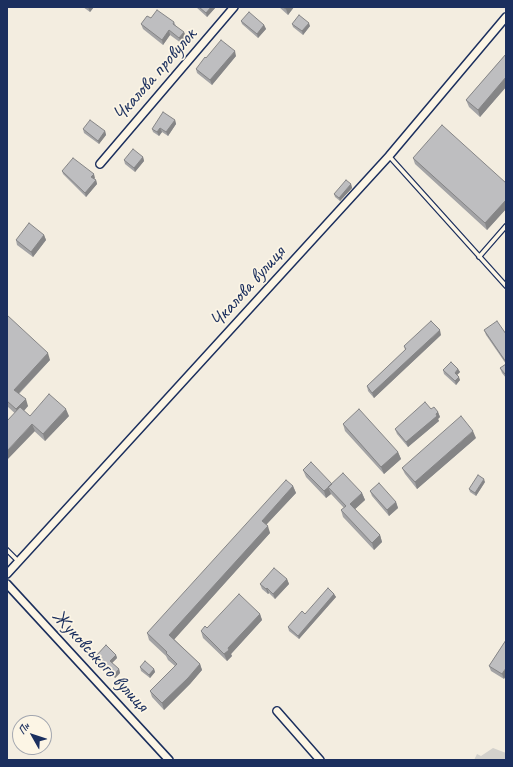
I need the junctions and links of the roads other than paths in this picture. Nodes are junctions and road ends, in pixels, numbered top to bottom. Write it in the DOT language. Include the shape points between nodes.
graph roads {
  1 [pos="234,7"];
  2 [pos="506,17"];
  3 [pos="389,156"];
  4 [pos="100,164"];
  5 [pos="506,226"];
  6 [pos="479,257"];
  7 [pos="506,286"];
  8 [pos="7,550"];
  9 [pos="18,562"];
  10 [pos="7,574"];
  11 [pos="7,584"];
  12 [pos="277,711"];
  13 [pos="169,760"];
  14 [pos="320,760"];
  1 -- 4 [label="street, Чкалова провулок"];
  2 -- 3 [label="street, Чкалова вулиця"];
  3 -- 6 [label="lane"];
  3 -- 9 [label="street, Чкалова вулиця"];
  5 -- 6 [label="lane"];
  6 -- 7 [label="lane"];
  8 -- 9 [label="lane"];
  9 -- 10 [label="street, Чкалова вулиця"];
  11 -- 13 [label="street, Жуковського вулиця"];
  12 -- 14 [label="street"];
}
